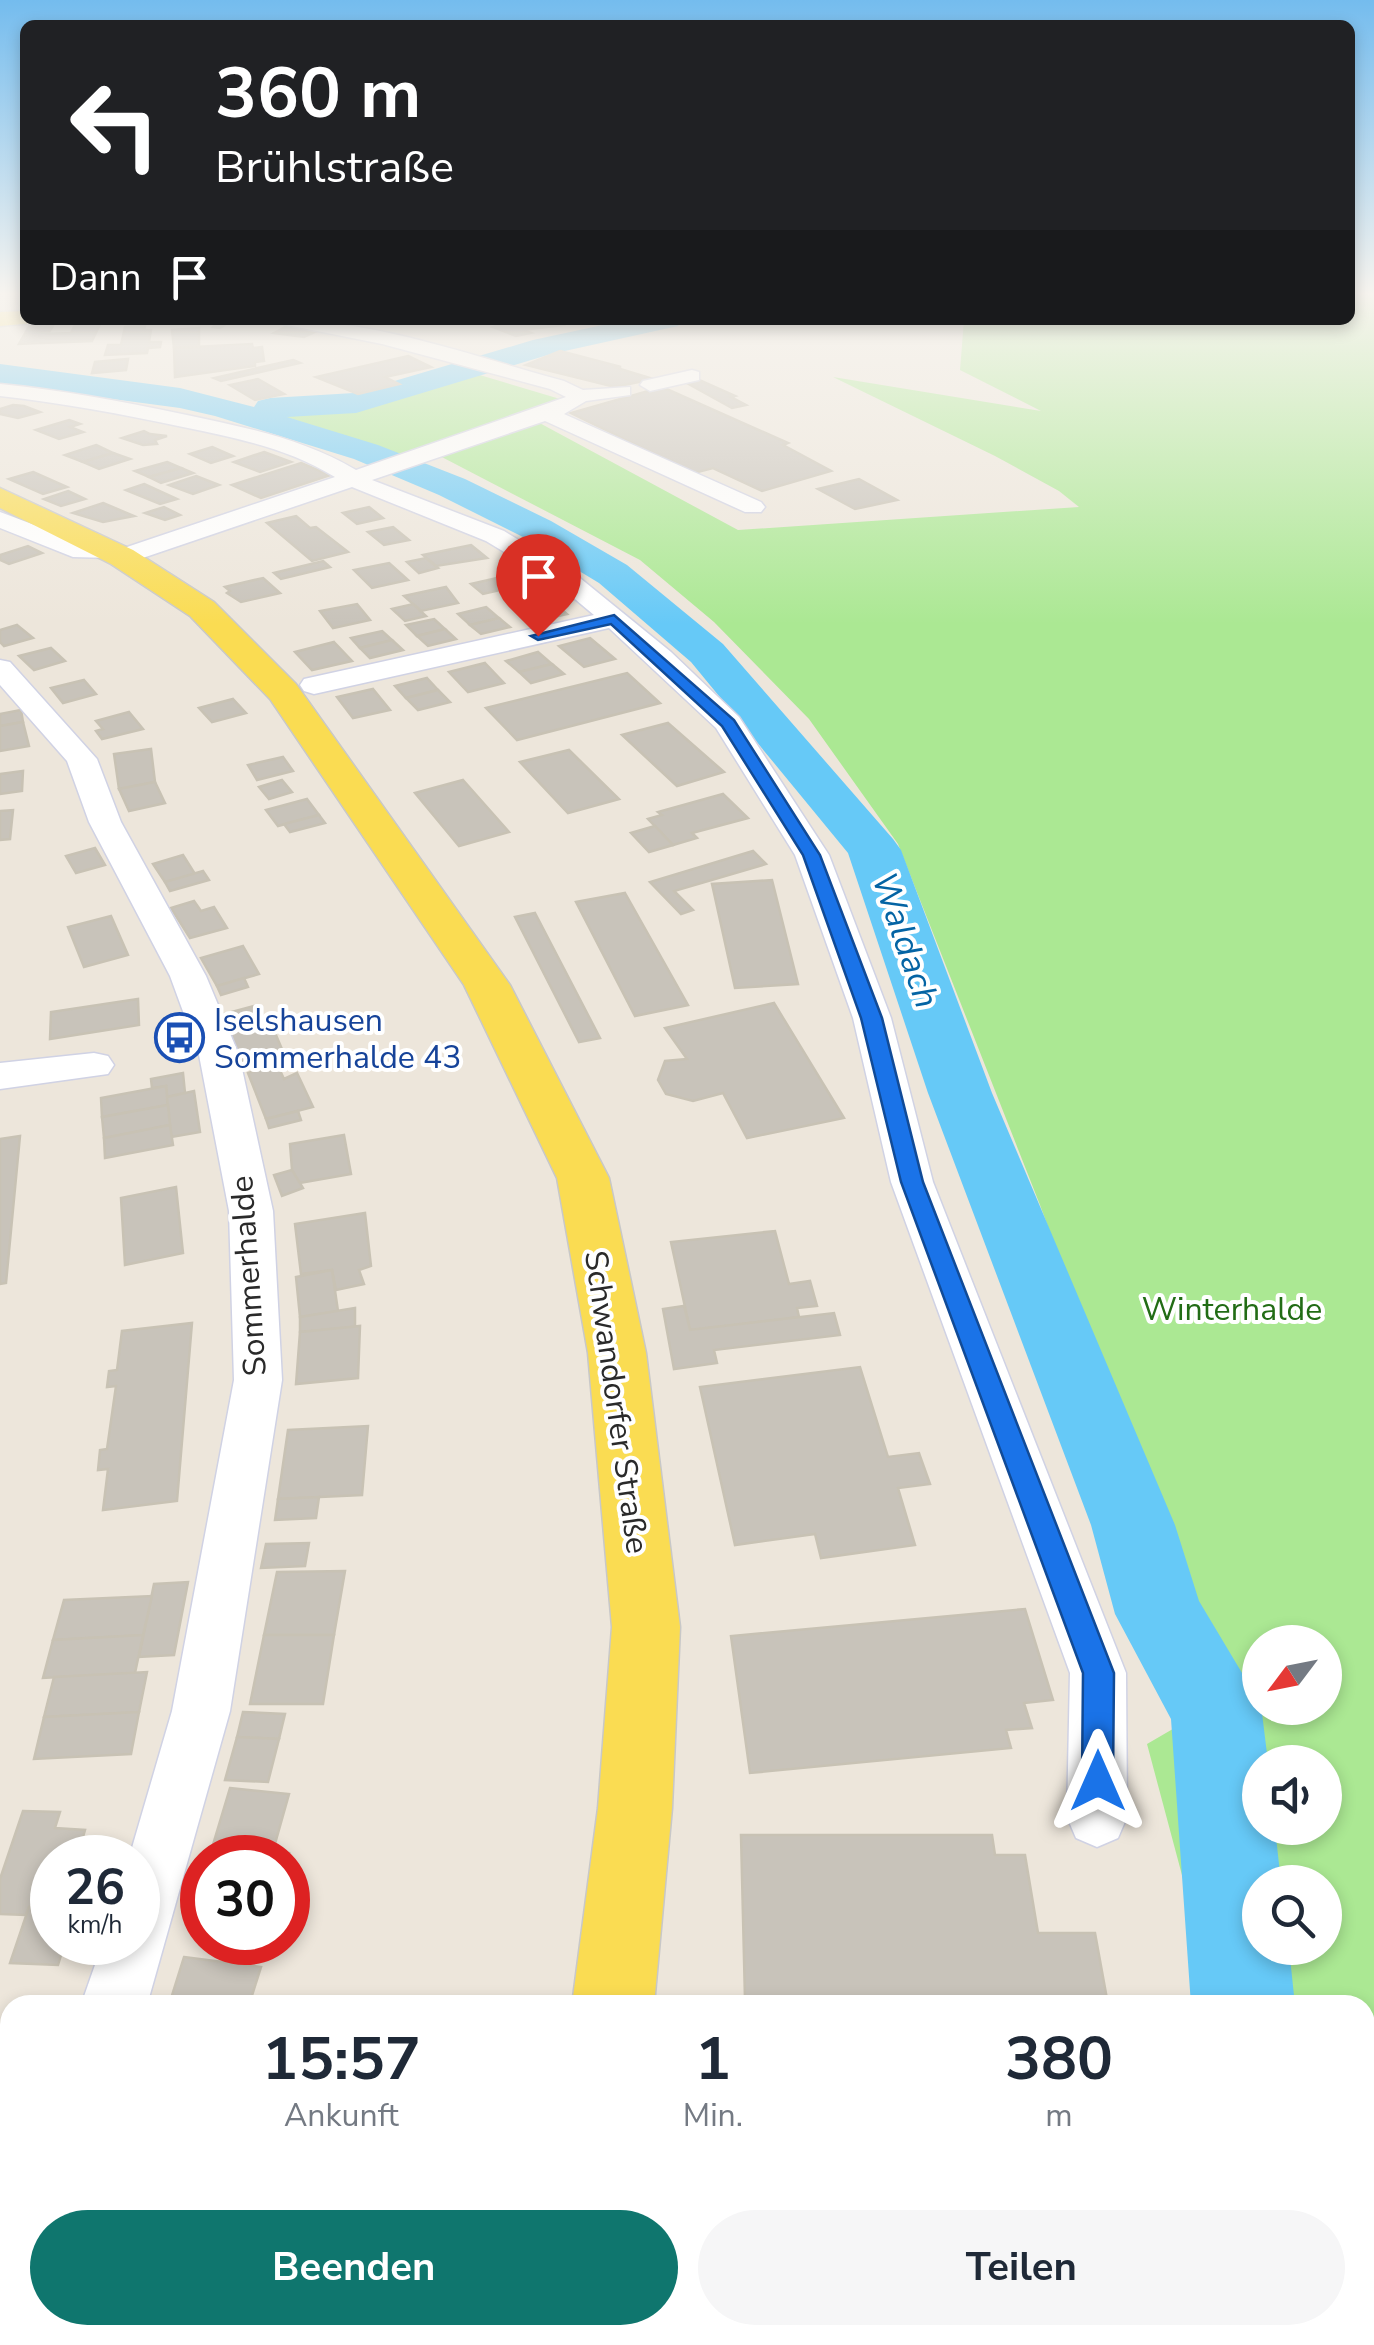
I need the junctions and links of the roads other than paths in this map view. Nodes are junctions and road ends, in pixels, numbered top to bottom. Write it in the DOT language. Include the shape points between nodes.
graph roads {
  1 [pos="106,404"];
  2 [pos="569,404"];
  3 [pos="543,412"];
  4 [pos="362,474"];
  5 [pos="0,496"];
  6 [pos="753,507"];
  7 [pos="0,519"];
  8 [pos="116,554"];
  9 [pos="614,619"];
  10 [pos="0,668"];
  11 [pos="314,685"];
  12 [pos="94,1066"];
  13 [pos="0,1076"];
  14 [pos="1097,1817"];
  15 [pos="160,1856"];
  16 [pos="127,1965"];
  17 [pos="117,1995"];
  18 [pos="614,1995"];
  1 -- 4 [label="street" via="260,438"];
  2 -- 3 [label="street"];
  3 -- 4 [label="street"];
  3 -- 6 [label="street"];
  4 -- 8 [label="street"];
  4 -- 9 [label="street" via="524,551"];
  5 -- 8 [label="main road, Schwandorfer Straße"];
  7 -- 8 [label="street" via="82,552"];
  8 -- 18 [label="main road, Schwandorfer Straße" via="225,628 307,722 486,984 583,1178 617,1352 646,1627"];
  9 -- 11 [label="street"];
  9 -- 14 [label="street" via="728,723 812,855 872,1018 912,1182 1098,1673"];
  10 -- 15 [label="street, Sommerhalde" via="82,759 105,822 188,976 220,1055 250,1211 258,1380 201,1711"];
  12 -- 13 [label="street"];
  16 -- 17 [label="street"];
}
